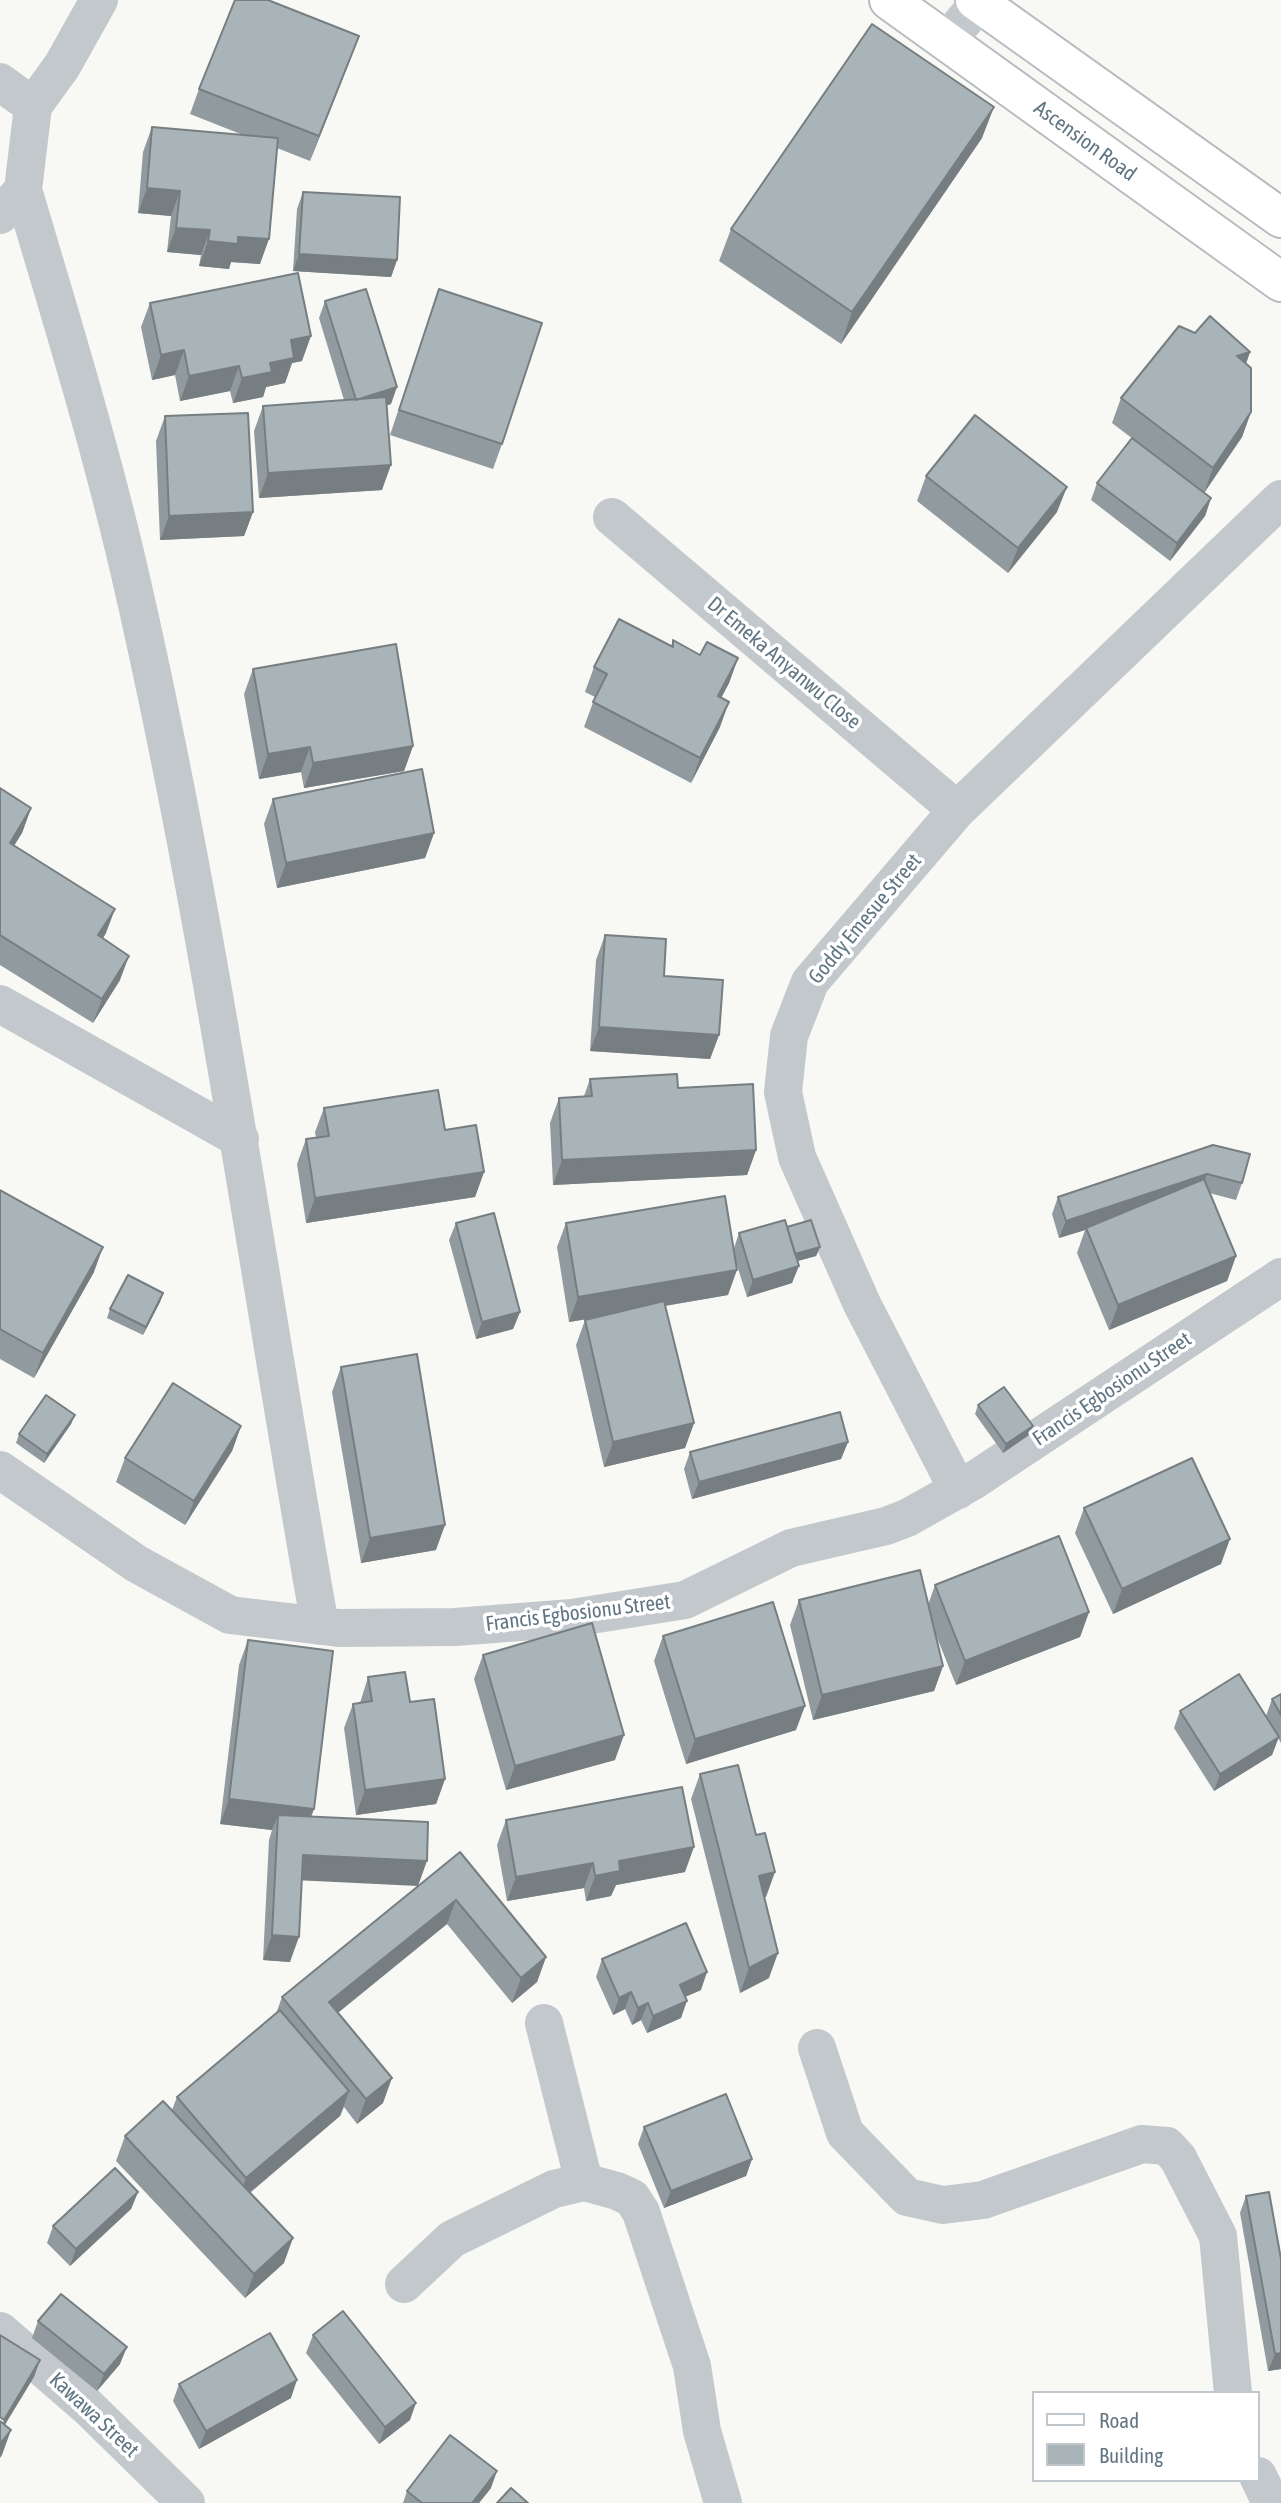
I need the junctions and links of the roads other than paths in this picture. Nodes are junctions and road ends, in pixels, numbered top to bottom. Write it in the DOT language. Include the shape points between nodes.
graph roads {
  1 [pos="99,0"];
  2 [pos="889,0"];
  3 [pos="978,1"];
  4 [pos="947,41"];
  5 [pos="0,82"];
  6 [pos="33,106"];
  7 [pos="12,202"];
  8 [pos="1281,218"];
  9 [pos="1281,282"];
  10 [pos="1281,499"];
  11 [pos="612,517"];
  12 [pos="957,810"];
  13 [pos="0,1004"];
  14 [pos="240,1139"];
  15 [pos="1281,1277"];
  16 [pos="0,1470"];
  17 [pos="958,1490"];
  18 [pos="320,1626"];
  19 [pos="544,2023"];
  20 [pos="817,2048"];
  21 [pos="584,2182"];
  22 [pos="404,2284"];
  23 [pos="0,2331"];
  24 [pos="1233,2391"];
  25 [pos="1260,2480"];
  26 [pos="186,2503"];
  27 [pos="723,2503"];
  28 [pos="1271,2503"];
  1 -- 6 [label="street"];
  2 -- 4 [label="main road, Ascension Road"];
  3 -- 4 [label="street"];
  3 -- 8 [label="main road"];
  4 -- 9 [label="main road, Ascension Road"];
  5 -- 6 [label="street"];
  6 -- 7 [label="street"];
  7 -- 14 [label="street" via="103,468 130,574"];
  10 -- 12 [label="street, Goddy Emesue Street"];
  11 -- 12 [label="street, Dr Emeka Anyanwu Close"];
  12 -- 17 [label="street, Goddy Emesue Street" via="810,982 789,1036 783,1092 797,1157 862,1304"];
  13 -- 14 [label="street"];
  14 -- 18 [label="street"];
  15 -- 17 [label="street, Francis Egbosionu Street"];
  16 -- 18 [label="street, Francis Egbosionu Street" via="137,1564 230,1615"];
  17 -- 18 [label="street, Francis Egbosionu Street" via="886,1526 791,1548 685,1600 572,1618 455,1627"];
  19 -- 21 [label="street"];
  20 -- 24 [label="street" via="845,2133 907,2197 943,2205 983,2200 1142,2144 1167,2146 1178,2158 1218,2236"];
  21 -- 22 [label="street" via="554,2189 452,2239"];
  21 -- 27 [label="street" via="632,2198 642,2211 692,2366 702,2431"];
  23 -- 26 [label="street, Kawawa Street" via="88,2407"];
  25 -- 28 [label="street"];
}
